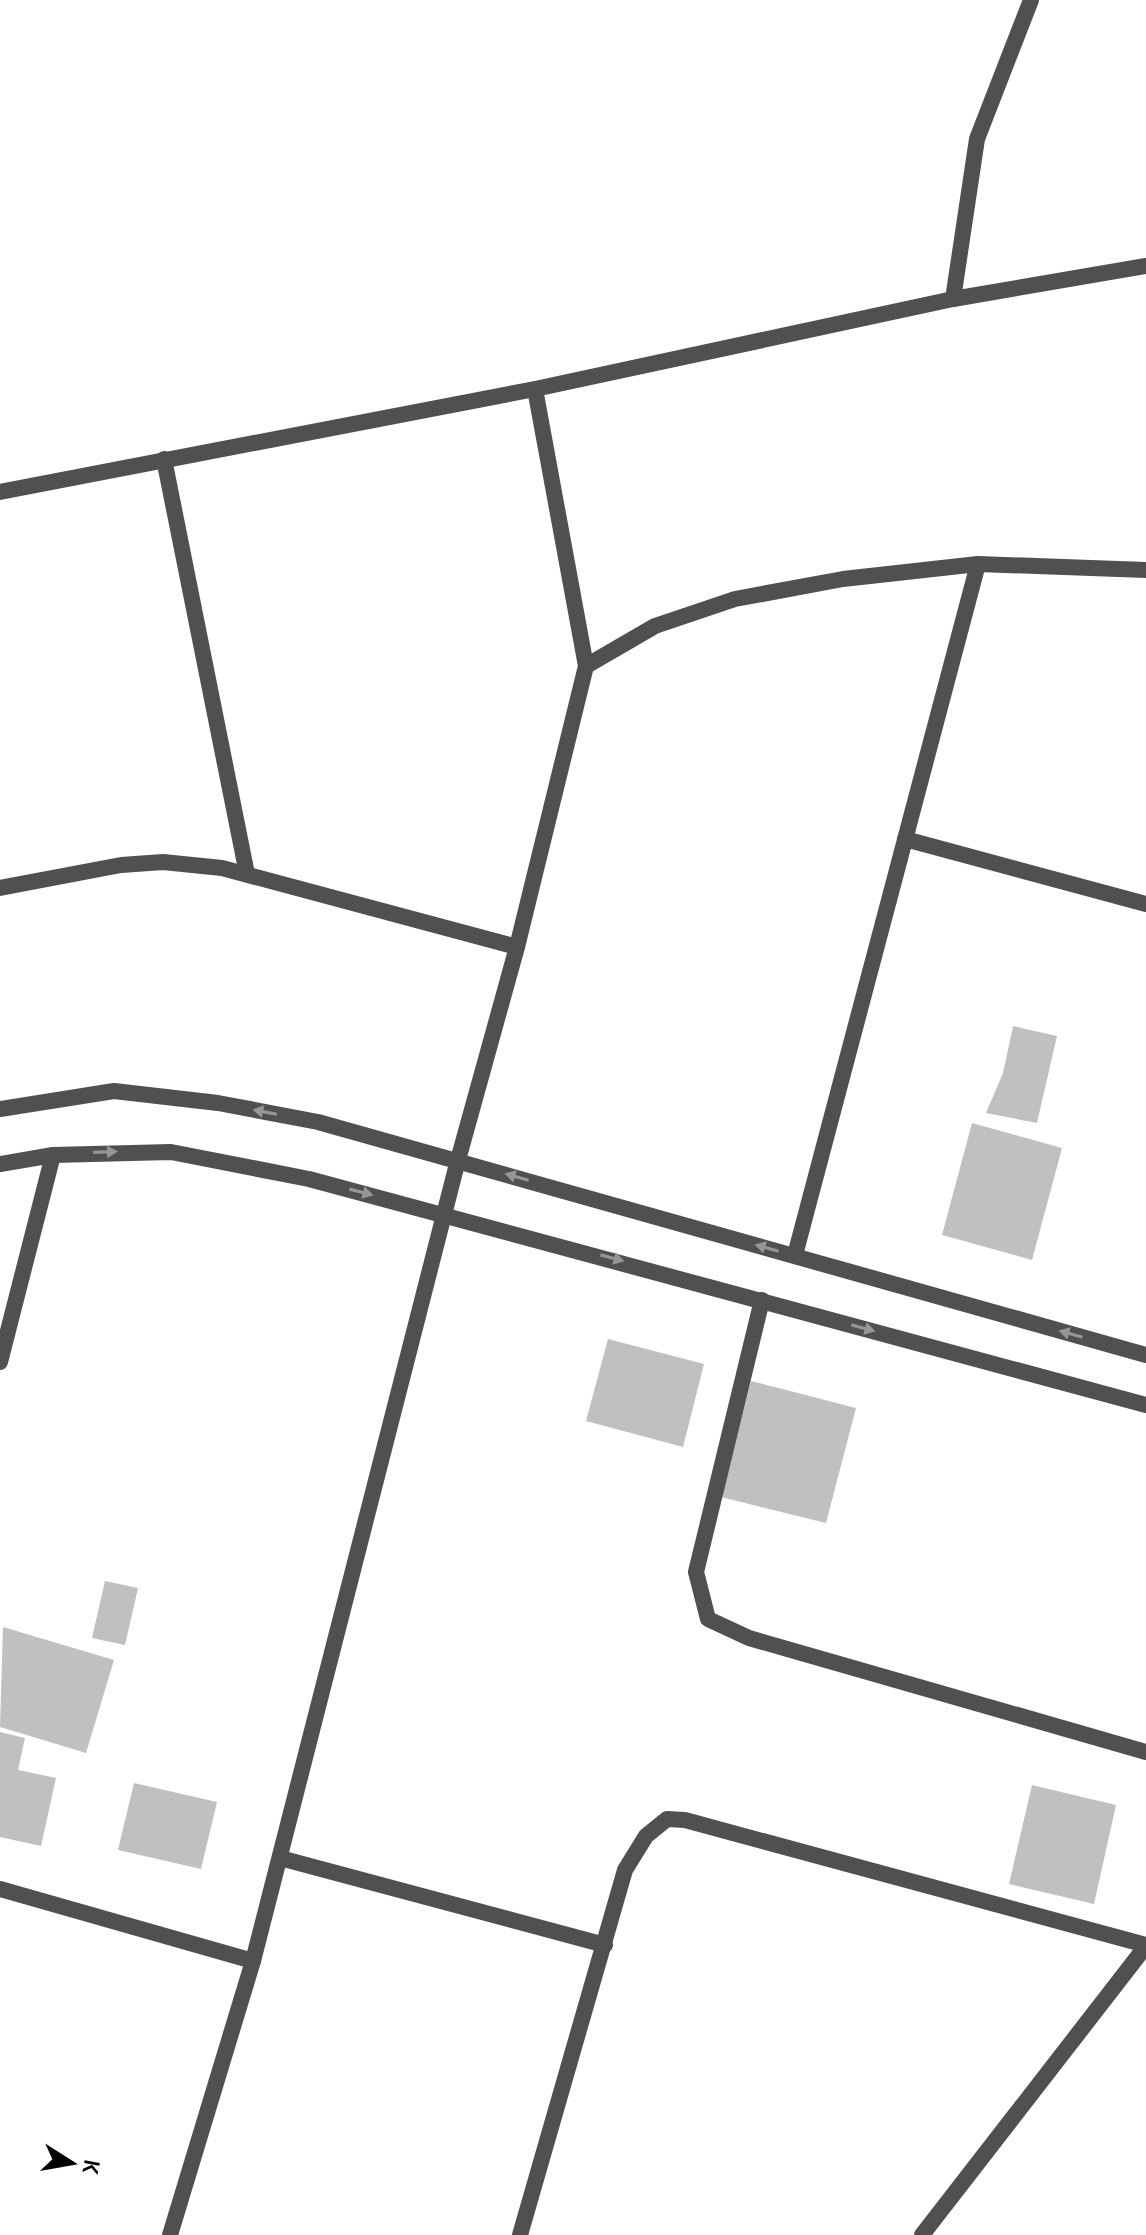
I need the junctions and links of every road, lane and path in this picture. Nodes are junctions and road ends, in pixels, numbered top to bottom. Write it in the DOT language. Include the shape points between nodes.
graph roads {
  1 [pos="1031,0"];
  2 [pos="1146,266"];
  3 [pos="953,299"];
  4 [pos="535,389"];
  5 [pos="164,459"];
  6 [pos="0,492"];
  7 [pos="978,564"];
  8 [pos="1146,570"];
  9 [pos="586,666"];
  10 [pos="905,839"];
  11 [pos="247,874"];
  12 [pos="0,888"];
  13 [pos="1146,904"];
  14 [pos="517,947"];
  15 [pos="0,1109"];
  16 [pos="53,1155"];
  17 [pos="458,1160"];
  18 [pos="0,1164"];
  19 [pos="445,1213"];
  20 [pos="795,1255"];
  21 [pos="762,1300"];
  22 [pos="1146,1355"];
  23 [pos="0,1362"];
  24 [pos="1146,1405"];
  25 [pos="1146,1752"];
  26 [pos="280,1858"];
  27 [pos="0,1889"];
  28 [pos="605,1945"];
  29 [pos="1146,1946"];
  30 [pos="253,1961"];
  31 [pos="175,2234"];
  32 [pos="520,2235"];
  33 [pos="922,2235"];
  1 -- 3 [label="street" via="977,139"];
  2 -- 3 [label="street"];
  3 -- 4 [label="street"];
  4 -- 5 [label="street"];
  4 -- 9 [label="street"];
  5 -- 6 [label="street"];
  5 -- 11 [label="street"];
  7 -- 8 [label="street"];
  7 -- 9 [label="street" via="843,579 735,599 655,626"];
  7 -- 10 [label="street"];
  9 -- 14 [label="street"];
  10 -- 13 [label="street"];
  10 -- 20 [label="street"];
  11 -- 12 [label="street" via="163,862"];
  11 -- 14 [label="street"];
  14 -- 17 [label="street"];
  17 -- 15 [label="street, one-way" via="318,1122 114,1091"];
  16 -- 18 [label="street"];
  16 -- 19 [label="street, one-way" via="171,1152"];
  16 -- 23 [label="street"];
  17 -- 19 [label="street"];
  20 -- 17 [label="street, one-way"];
  19 -- 21 [label="street, one-way"];
  19 -- 26 [label="street"];
  22 -- 20 [label="street, one-way"];
  21 -- 24 [label="street, one-way"];
  21 -- 25 [label="street" via="696,1572 708,1619 749,1638"];
  26 -- 28 [label="street"];
  26 -- 30 [label="street"];
  27 -- 30 [label="street"];
  28 -- 29 [label="street" via="625,1870 646,1836 667,1819"];
  28 -- 32 [label="street"];
  29 -- 33 [label="street"];
  30 -- 31 [label="street"];
}
